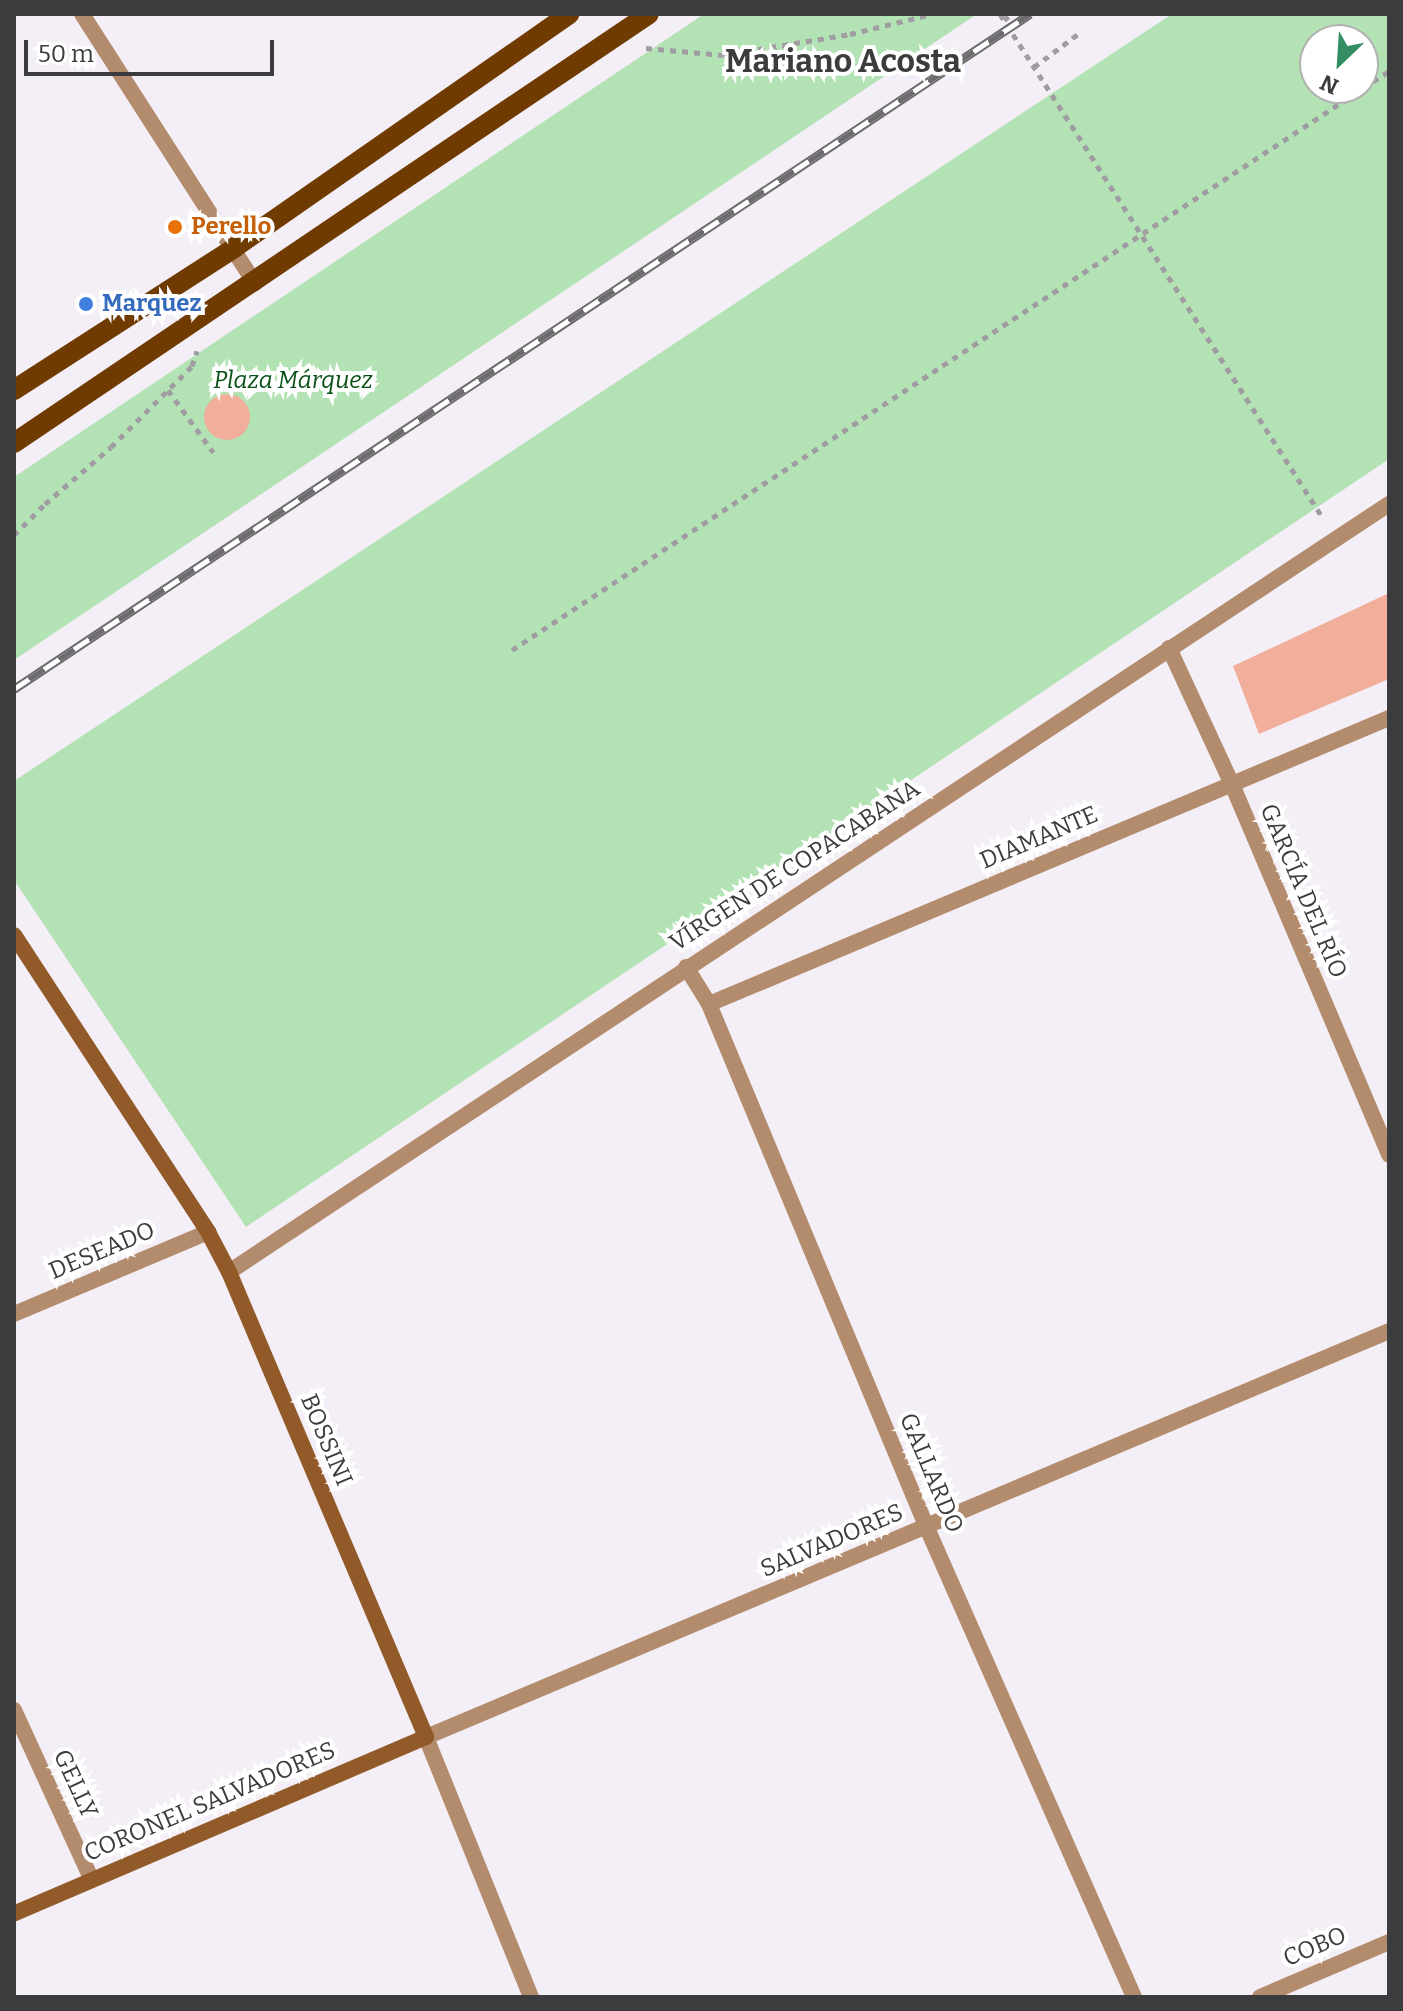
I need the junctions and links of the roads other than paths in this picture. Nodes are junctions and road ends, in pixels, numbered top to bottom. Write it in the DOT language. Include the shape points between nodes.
graph roads {
  1 [pos="82,14"];
  2 [pos="569,14"];
  3 [pos="649,14"];
  4 [pos="234,248"];
  5 [pos="255,283"];
  6 [pos="14,390"];
  7 [pos="14,443"];
  8 [pos="1389,504"];
  9 [pos="1169,648"];
  10 [pos="1389,718"];
  11 [pos="1231,782"];
  12 [pos="14,935"];
  13 [pos="686,967"];
  14 [pos="709,1004"];
  15 [pos="1389,1155"];
  16 [pos="208,1232"];
  17 [pos="229,1272"];
  18 [pos="14,1314"];
  19 [pos="1389,1331"];
  20 [pos="927,1528"];
  21 [pos="14,1710"];
  22 [pos="426,1737"];
  23 [pos="91,1878"];
  24 [pos="14,1914"];
  25 [pos="1389,1942"];
  26 [pos="531,1997"];
  27 [pos="1134,1997"];
  28 [pos="1260,1997"];
  1 -- 4 [label="street"];
  2 -- 4 [label="main road"];
  3 -- 5 [label="main road"];
  4 -- 5 [label="street"];
  4 -- 6 [label="main road"];
  5 -- 7 [label="main road"];
  8 -- 9 [label="street, VÍRGEN DE COPACABANA"];
  9 -- 11 [label="street, GARCÍA DEL RÍO"];
  9 -- 13 [label="street, VÍRGEN DE COPACABANA"];
  10 -- 11 [label="street, DIAMANTE"];
  11 -- 14 [label="street, DIAMANTE"];
  11 -- 15 [label="street, GARCÍA DEL RÍO"];
  12 -- 16 [label="main road, BOSSINI"];
  13 -- 14 [label="street, GALLARDO"];
  13 -- 17 [label="street, VÍRGEN DE COPACABANA"];
  14 -- 20 [label="street, GALLARDO"];
  16 -- 17 [label="main road, BOSSINI"];
  16 -- 18 [label="street, DESEADO"];
  17 -- 22 [label="main road, BOSSINI"];
  19 -- 20 [label="street, SALVADORES"];
  20 -- 22 [label="street, SALVADORES"];
  20 -- 27 [label="street, GALLARDO"];
  21 -- 23 [label="street, GELLY"];
  22 -- 23 [label="main road, CORONEL SALVADORES"];
  22 -- 26 [label="street, BOSSINI"];
  23 -- 24 [label="main road, CORONEL SALVADORES"];
  25 -- 28 [label="street, COBO"];
}
